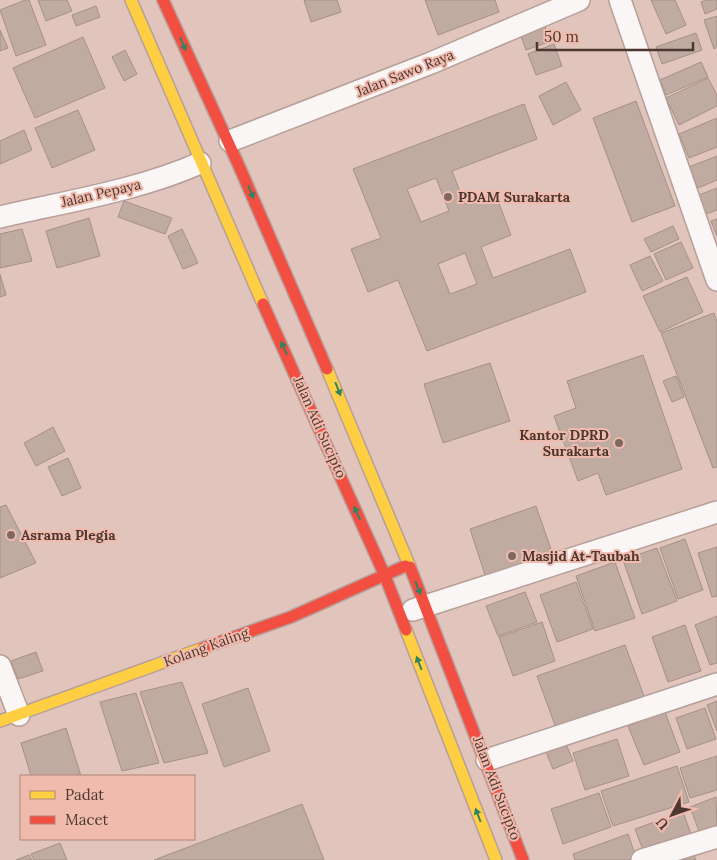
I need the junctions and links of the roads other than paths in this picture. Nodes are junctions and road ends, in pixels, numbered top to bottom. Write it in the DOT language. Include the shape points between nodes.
graph roads {
  1 [pos="131,0"];
  2 [pos="163,0"];
  3 [pos="579,0"];
  4 [pos="620,0"];
  5 [pos="230,141"];
  6 [pos="200,163"];
  7 [pos="0,217"];
  8 [pos="714,258"];
  9 [pos="717,280"];
  10 [pos="717,512"];
  11 [pos="409,564"];
  12 [pos="385,576"];
  13 [pos="426,606"];
  14 [pos="400,614"];
  15 [pos="0,666"];
  16 [pos="717,684"];
  17 [pos="9,718"];
  18 [pos="487,760"];
  19 [pos="717,837"];
  20 [pos="496,860"];
  21 [pos="523,860"];
  22 [pos="642,860"];
  1 -- 6 [label="main road, Jalan Adi Sucipto"];
  2 -- 5 [label="main road, Jalan Adi Sucipto, one-way"];
  3 -- 5 [label="street, Jalan Sawo Raya" via="431,63"];
  4 -- 8 [label="street"];
  5 -- 11 [label="main road, Jalan Adi Sucipto, one-way" via="334,379"];
  6 -- 7 [label="street, Jalan Pepaya" via="146,182"];
  12 -- 6 [label="main road, Jalan Adi Sucipto, one-way"];
  8 -- 9 [label="street"];
  10 -- 13 [label="street"];
  11 -- 12 [label="main road, Kolang Kaling"];
  11 -- 13 [label="main road, Jalan Adi Sucipto, one-way"];
  12 -- 14 [label="main road, Jalan Adi Sucipto"];
  12 -- 17 [label="main road, Kolang Kaling" via="291,617"];
  13 -- 14 [label="street"];
  13 -- 18 [label="main road, Jalan Adi Sucipto"];
  20 -- 14 [label="main road, Jalan Adi Sucipto, one-way"];
  15 -- 17 [label="street"];
  16 -- 18 [label="street"];
  18 -- 21 [label="main road, Jalan Adi Sucipto"];
  19 -- 22 [label="street"];
}
